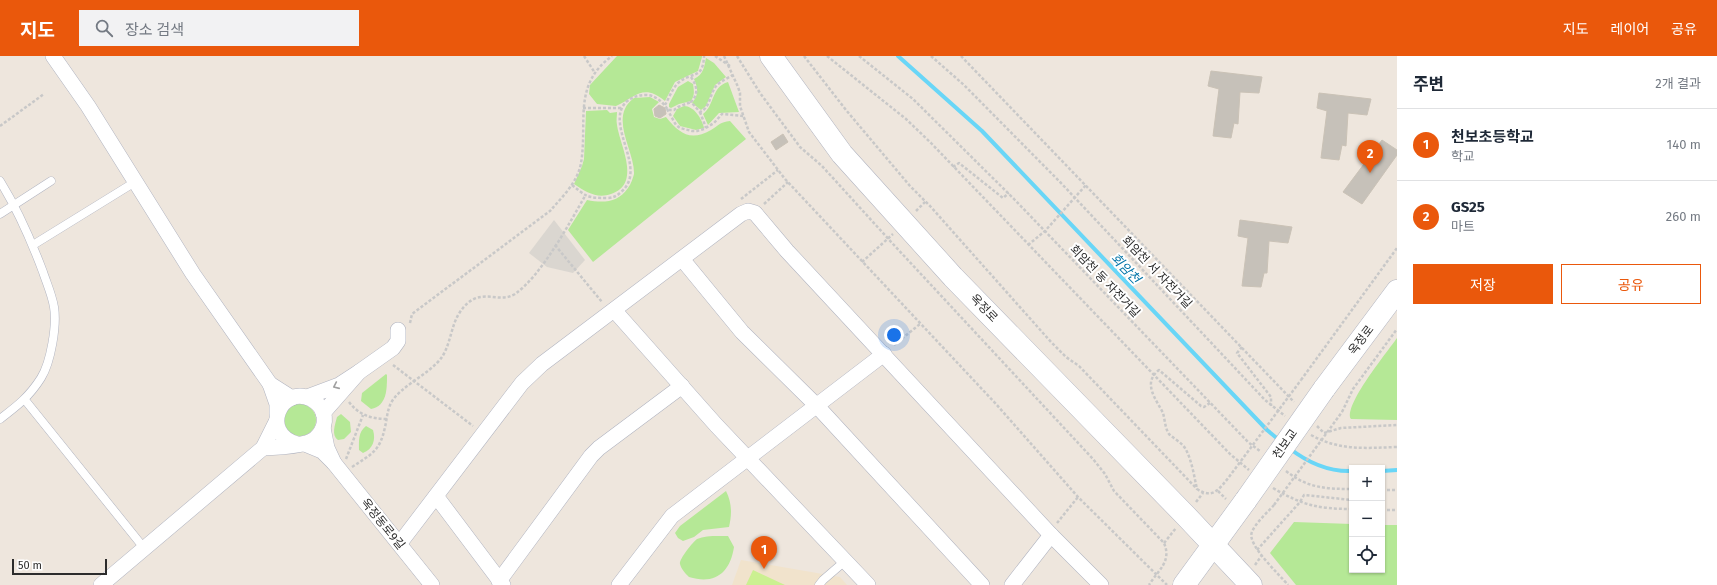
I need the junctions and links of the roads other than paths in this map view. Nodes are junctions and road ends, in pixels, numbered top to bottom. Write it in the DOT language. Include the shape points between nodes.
graph roads {
  1 [pos="53,56"];
  2 [pos="771,56"];
  3 [pos="0,181"];
  4 [pos="51,181"];
  5 [pos="135,182"];
  6 [pos="14,205"];
  7 [pos="0,214"];
  8 [pos="33,245"];
  9 [pos="682,259"];
  10 [pos="1397,291"];
  11 [pos="610,308"];
  12 [pos="404,328"];
  13 [pos="884,354"];
  14 [pos="359,372"];
  15 [pos="270,384"];
  16 [pos="682,386"];
  17 [pos="1324,389"];
  18 [pos="307,397"];
  19 [pos="292,398"];
  20 [pos="25,400"];
  21 [pos="817,406"];
  22 [pos="323,413"];
  23 [pos="277,418"];
  24 [pos="0,419"];
  25 [pos="323,428"];
  26 [pos="301,444"];
  27 [pos="263,448"];
  28 [pos="748,459"];
  29 [pos="338,460"];
  30 [pos="436,496"];
  31 [pos="1052,532"];
  32 [pos="400,543"];
  33 [pos="1214,546"];
  34 [pos="144,548"];
  35 [pos="845,560"];
  36 [pos="501,583"];
  37 [pos="101,585"];
  38 [pos="432,585"];
  39 [pos="619,585"];
  40 [pos="819,585"];
  41 [pos="868,585"];
  42 [pos="982,585"];
  43 [pos="1012,585"];
  44 [pos="1100,585"];
  45 [pos="1184,585"];
  46 [pos="1251,585"];
  1 -- 5 [label="street" via="88,106"];
  2 -- 33 [label="main road, 옥정로" via="842,154 924,245"];
  3 -- 6 [label="lane"];
  4 -- 6 [label="lane"];
  5 -- 8 [label="lane"];
  5 -- 15 [label="street" via="193,274"];
  6 -- 7 [label="lane"];
  6 -- 8 [label="lane"];
  8 -- 20 [label="lane" via="50,292 54,323 49,357 42,377"];
  9 -- 11 [label="street"];
  9 -- 13 [label="street" via="741,214 748,211 755,213 787,251"];
  9 -- 21 [label="street" via="742,332"];
  10 -- 17 [label="main road, 옥정로"];
  11 -- 16 [label="street"];
  11 -- 30 [label="street" via="522,383"];
  12 -- 14 [label="street" via="392,348"];
  13 -- 21 [label="street"];
  13 -- 31 [label="street"];
  14 -- 18 [label="street, one-way" via="340,385"];
  14 -- 22 [label="street"];
  15 -- 19 [label="street"];
  15 -- 23 [label="street" via="277,404"];
  16 -- 28 [label="street"];
  16 -- 36 [label="street" via="590,456"];
  17 -- 33 [label="main road, 천보교, bridge"];
  18 -- 19 [label="street"];
  18 -- 22 [label="street" via="320,406"];
  19 -- 23 [label="street" via="280,407"];
  20 -- 24 [label="lane"];
  20 -- 34 [label="lane"];
  21 -- 28 [label="street"];
  21 -- 42 [label="street"];
  22 -- 25 [label="street"];
  23 -- 26 [label="street" via="278,430 283,437 290,442"];
  23 -- 27 [label="street"];
  25 -- 26 [label="street" via="313,440"];
  25 -- 29 [label="street" via="327,448"];
  26 -- 27 [label="street"];
  26 -- 29 [label="street"];
  27 -- 34 [label="street"];
  28 -- 35 [label="street"];
  28 -- 39 [label="street" via="672,516"];
  29 -- 32 [label="street, 옥정동로9길"];
  30 -- 32 [label="street"];
  30 -- 36 [label="street"];
  31 -- 43 [label="street"];
  31 -- 44 [label="street"];
  32 -- 38 [label="street, 옥정동로9길"];
  33 -- 45 [label="main road"];
  33 -- 46 [label="main road, 옥정로"];
  34 -- 37 [label="street"];
  35 -- 40 [label="lane"];
  35 -- 41 [label="street"];
}
